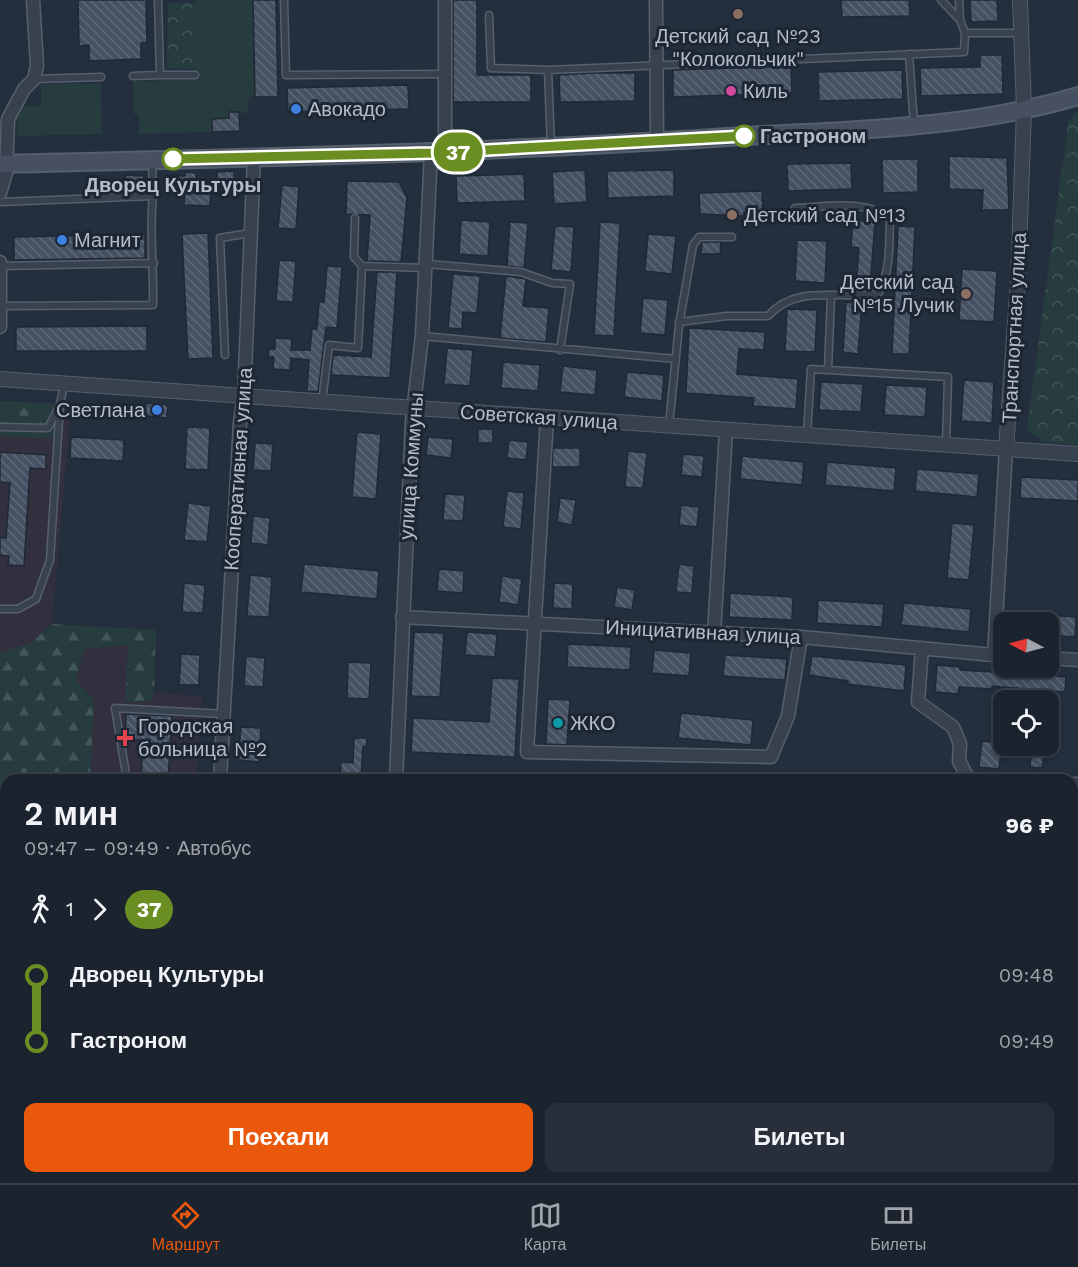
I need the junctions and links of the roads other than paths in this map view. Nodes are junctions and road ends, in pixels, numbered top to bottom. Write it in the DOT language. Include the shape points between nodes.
graph roads {
  1 [pos="33,0"];
  2 [pos="158,0"];
  3 [pos="284,0"];
  4 [pos="445,0"];
  5 [pos="656,0"];
  6 [pos="941,0"];
  7 [pos="959,0"];
  8 [pos="1020,0"];
  9 [pos="489,15"];
  10 [pos="960,20"];
  11 [pos="965,33"];
  12 [pos="1022,33"];
  13 [pos="909,54"];
  14 [pos="656,66"];
  15 [pos="548,70"];
  16 [pos="446,74"];
  17 [pos="160,75"];
  18 [pos="195,75"];
  19 [pos="133,76"];
  20 [pos="101,77"];
  21 [pos="34,79"];
  22 [pos="1078,96"];
  23 [pos="1024,109"];
  24 [pos="914,127"];
  25 [pos="657,142"];
  26 [pos="550,147"];
  27 [pos="438,153"];
  28 [pos="254,157"];
  29 [pos="152,160"];
  30 [pos="3,164"];
  31 [pos="0,193"];
  32 [pos="153,196"];
  33 [pos="0,202"];
  34 [pos="795,208"];
  35 [pos="355,218"];
  36 [pos="250,233"];
  37 [pos="732,237"];
  38 [pos="154,263"];
  39 [pos="0,264"];
  40 [pos="362,266"];
  41 [pos="427,266"];
  42 [pos="831,296"];
  43 [pos="1,306"];
  44 [pos="680,322"];
  45 [pos="0,327"];
  46 [pos="422,336"];
  47 [pos="560,350"];
  48 [pos="225,355"];
  49 [pos="676,359"];
  50 [pos="828,370"];
  51 [pos="0,379"];
  52 [pos="65,384"];
  53 [pos="244,396"];
  54 [pos="322,402"];
  55 [pos="60,404"];
  56 [pos="413,408"];
  57 [pos="547,418"];
  58 [pos="669,426"];
  59 [pos="0,428"];
  60 [pos="726,430"];
  61 [pos="807,436"];
  62 [pos="945,446"];
  63 [pos="1006,448"];
  64 [pos="1078,454"];
  65 [pos="0,609"];
  66 [pos="1000,612"];
  67 [pos="402,617"];
  68 [pos="533,622"];
  69 [pos="714,634"];
  70 [pos="801,637"];
  71 [pos="922,648"];
  72 [pos="993,654"];
  73 [pos="1059,659"];
  74 [pos="1078,660"];
  75 [pos="224,714"];
  76 [pos="125,774"];
  77 [pos="220,774"];
  78 [pos="396,774"];
  79 [pos="966,774"];
  1 -- 21 [label="street" via="37,66"];
  2 -- 17 [label="lane"];
  3 -- 16 [label="lane" via="286,75"];
  4 -- 16 [label="street, улица Коммуны"];
  5 -- 14 [label="street"];
  6 -- 10 [label="lane"];
  7 -- 10 [label="lane"];
  8 -- 12 [label="street, Транспортная улица"];
  9 -- 15 [label="lane" via="491,68"];
  10 -- 11 [label="lane"];
  11 -- 12 [label="lane"];
  11 -- 13 [label="lane" via="964,52"];
  12 -- 23 [label="street, Транспортная улица"];
  13 -- 14 [label="lane"];
  13 -- 24 [label="lane"];
  14 -- 15 [label="lane"];
  14 -- 25 [label="street"];
  15 -- 26 [label="lane"];
  16 -- 27 [label="street, улица Коммуны"];
  17 -- 18 [label="lane"];
  17 -- 19 [label="lane"];
  20 -- 21 [label="lane"];
  21 -- 30 [label="street" via="8,119"];
  22 -- 23 [label="main road"];
  23 -- 24 [label="main road"];
  23 -- 63 [label="street, Транспортная улица"];
  24 -- 25 [label="main road"];
  25 -- 26 [label="main road"];
  26 -- 27 [label="main road"];
  27 -- 28 [label="main road"];
  27 -- 41 [label="street, улица Коммуны"];
  28 -- 29 [label="main road"];
  28 -- 36 [label="street, Кооперативная улица"];
  29 -- 30 [label="main road"];
  29 -- 32 [label="lane"];
  30 -- 31 [label="street"];
  32 -- 33 [label="lane"];
  32 -- 38 [label="lane" via="150,226"];
  34 -- 42 [label="lane" via="850,206 879,210 890,218 889,254 878,294"];
  35 -- 40 [label="lane" via="354,257"];
  36 -- 48 [label="lane" via="220,238"];
  36 -- 53 [label="street, Кооперативная улица"];
  37 -- 44 [label="lane" via="699,237 693,245"];
  38 -- 39 [label="lane"];
  38 -- 43 [label="lane" via="153,305"];
  39 -- 43 [label="street"];
  40 -- 41 [label="lane"];
  40 -- 54 [label="lane" via="358,348 329,345"];
  41 -- 46 [label="street, улица Коммуны"];
  41 -- 47 [label="lane" via="521,272 552,283 570,284"];
  42 -- 44 [label="lane" via="797,295 779,304 768,316"];
  42 -- 50 [label="lane"];
  43 -- 45 [label="street"];
  44 -- 49 [label="lane"];
  46 -- 47 [label="lane"];
  46 -- 56 [label="street, улица Коммуны"];
  47 -- 49 [label="lane"];
  49 -- 58 [label="lane"];
  50 -- 61 [label="lane" via="810,369"];
  50 -- 62 [label="lane" via="948,377"];
  51 -- 52 [label="street, Советская улица"];
  52 -- 53 [label="street, Советская улица"];
  52 -- 55 [label="lane"];
  53 -- 54 [label="street, Советская улица"];
  53 -- 75 [label="street, Кооперативная улица"];
  54 -- 56 [label="street, Советская улица"];
  55 -- 59 [label="lane" via="48,428"];
  55 -- 65 [label="lane" via="50,560 36,599 18,609"];
  56 -- 57 [label="street, Советская улица"];
  56 -- 67 [label="street, улица Коммуны"];
  57 -- 58 [label="street, Советская улица"];
  57 -- 68 [label="street"];
  58 -- 60 [label="street, Советская улица"];
  60 -- 61 [label="street, Советская улица"];
  60 -- 69 [label="street"];
  61 -- 62 [label="street, Советская улица"];
  62 -- 63 [label="street, Советская улица"];
  63 -- 64 [label="street, Советская улица"];
  63 -- 66 [label="street, Транспортная улица"];
  67 -- 68 [label="street, Инициативная улица"];
  67 -- 78 [label="street, улица Коммуны"];
  68 -- 69 [label="street, Инициативная улица"];
  68 -- 70 [label="street" via="527,752 771,757 788,716"];
  69 -- 70 [label="street, Инициативная улица"];
  70 -- 71 [label="street, Инициативная улица"];
  71 -- 72 [label="street, Инициативная улица"];
  71 -- 79 [label="street" via="918,702 953,727 960,744 959,761"];
  73 -- 74 [label="street"];
  75 -- 76 [label="lane" via="115,708"];
  75 -- 77 [label="street, Кооперативная улица"];
}
